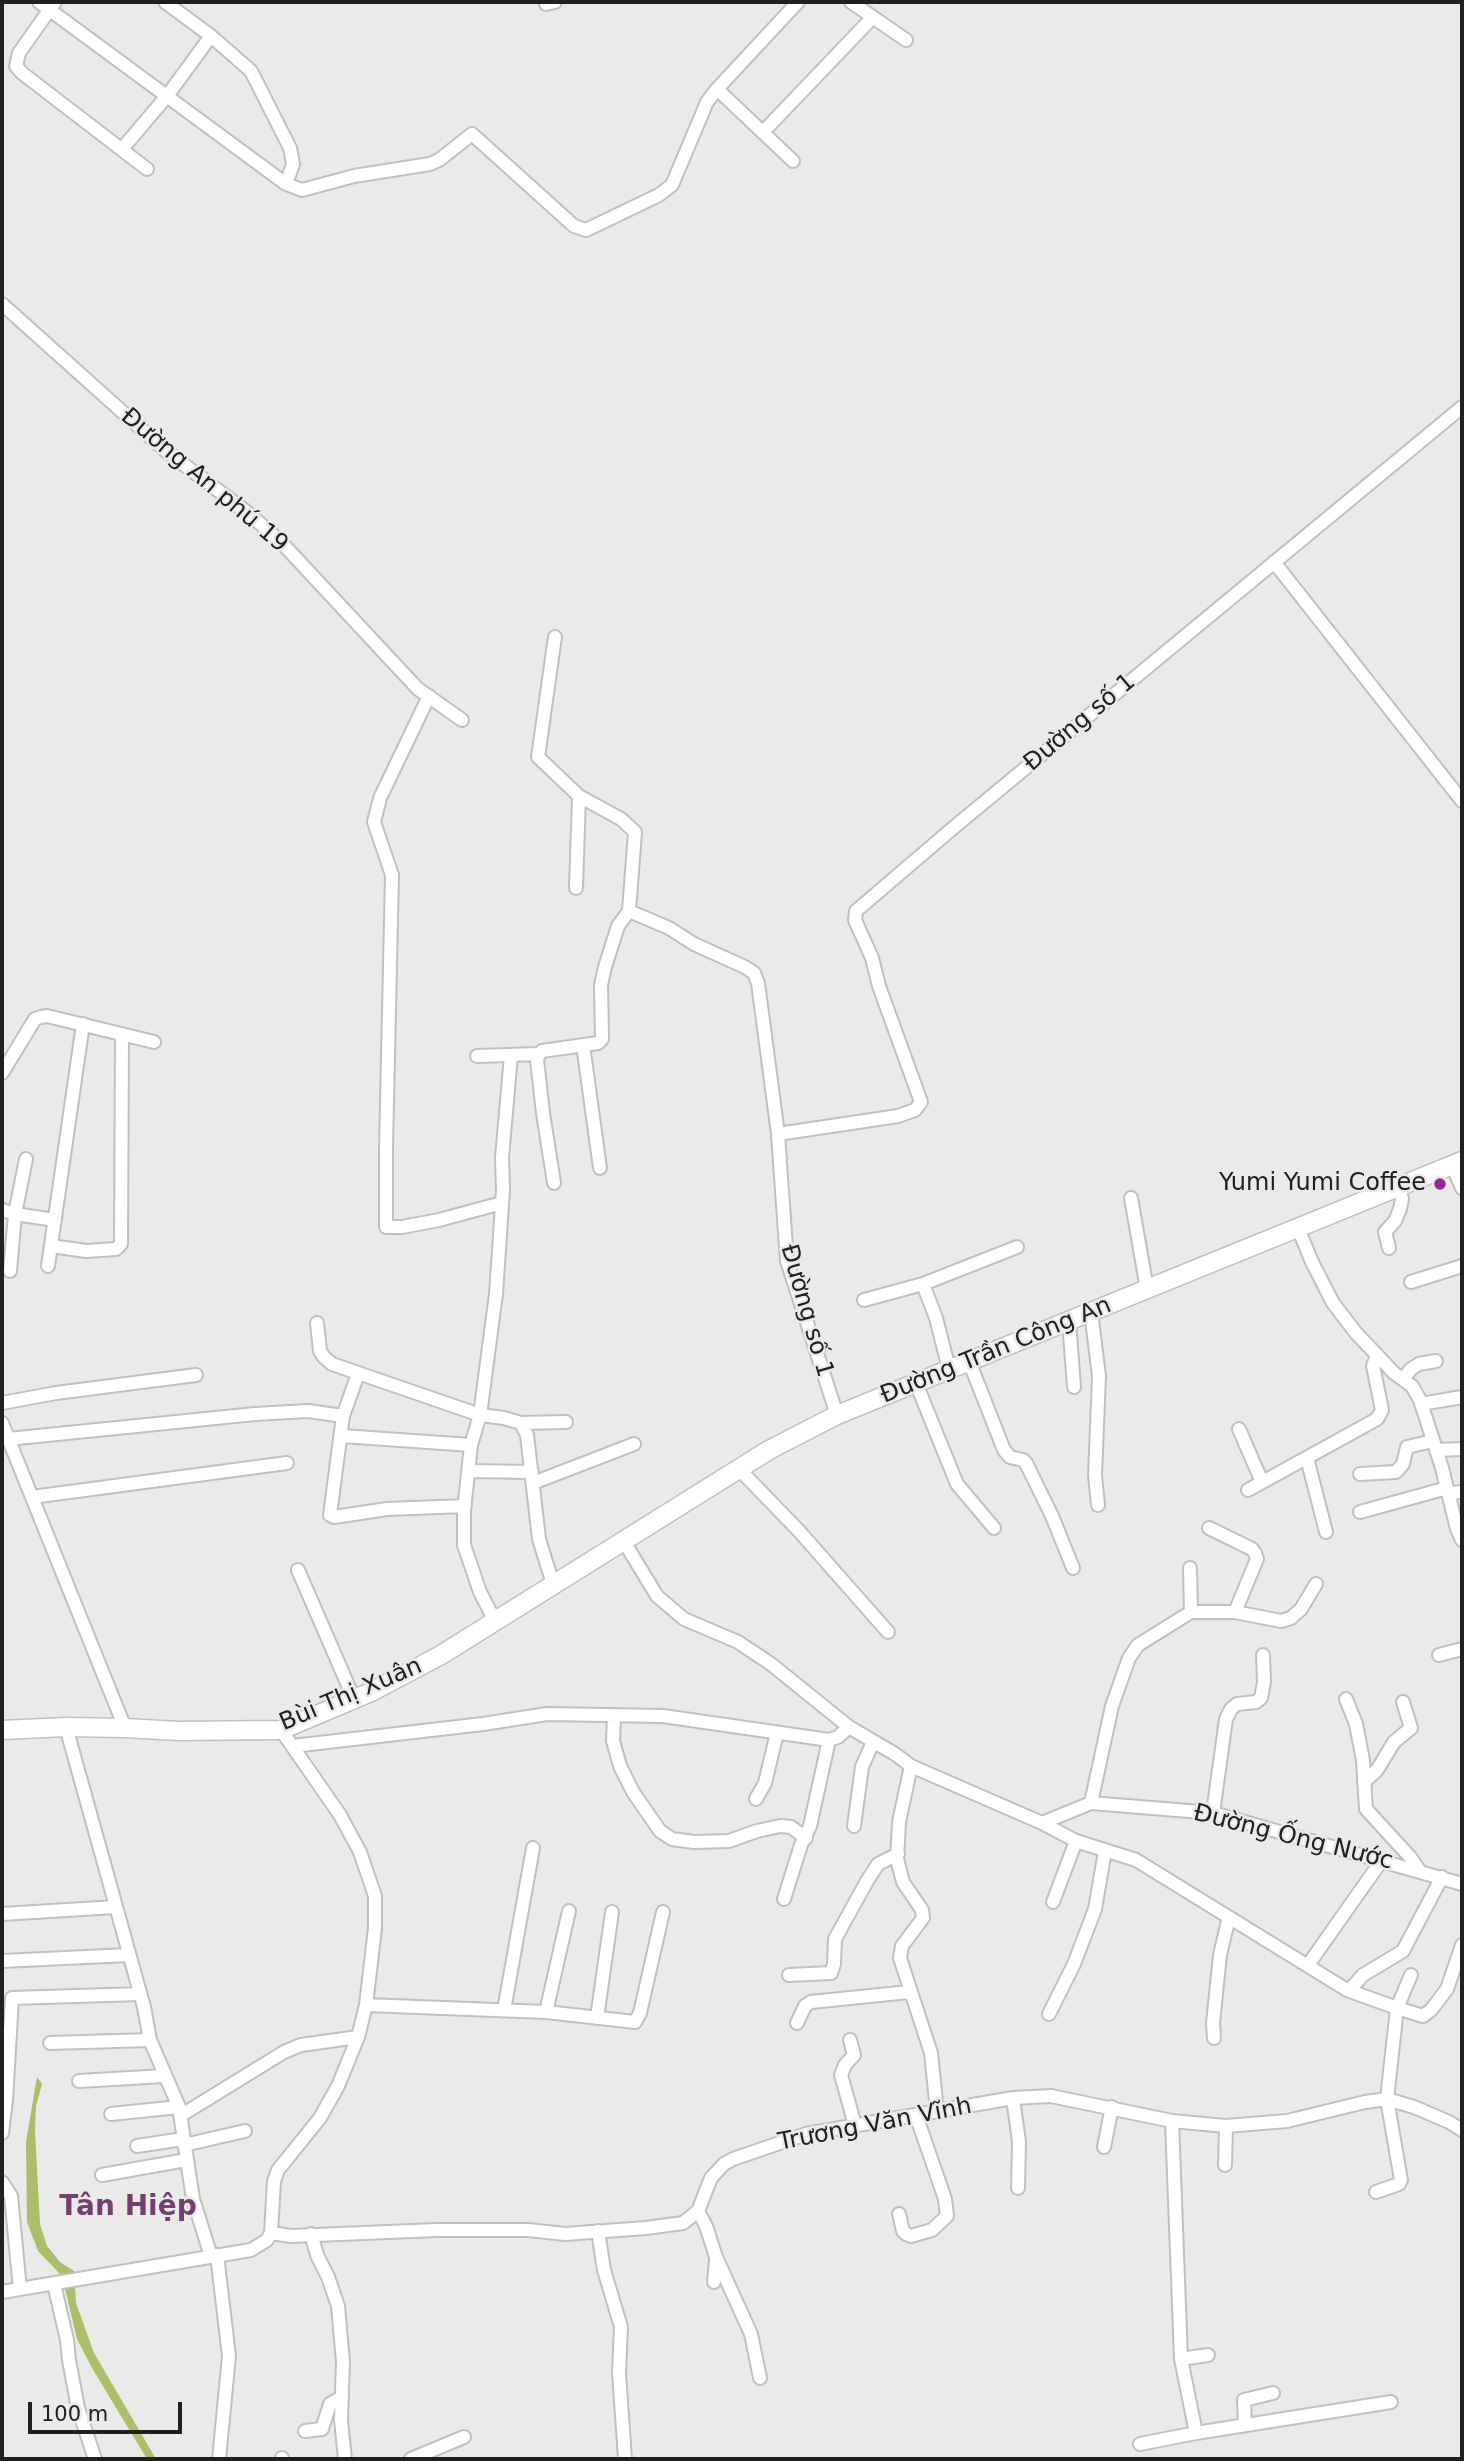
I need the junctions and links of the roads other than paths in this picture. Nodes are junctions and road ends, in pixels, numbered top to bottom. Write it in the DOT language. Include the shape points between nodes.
graph roads {
  1 [pos="798,2"];
  2 [pos="851,2"];
  3 [pos="48,4"];
  4 [pos="174,4"];
  5 [pos="873,17"];
  6 [pos="211,36"];
  7 [pos="906,40"];
  8 [pos="717,89"];
  9 [pos="167,96"];
  10 [pos="763,132"];
  11 [pos="122,149"];
  12 [pos="793,160"];
  13 [pos="148,169"];
  14 [pos="286,184"];
  15 [pos="2,304"];
  16 [pos="1462,407"];
  17 [pos="1274,562"];
  18 [pos="555,636"];
  19 [pos="429,696"];
  20 [pos="461,720"];
  21 [pos="579,796"];
  22 [pos="1462,801"];
  23 [pos="576,888"];
  24 [pos="629,911"];
  25 [pos="83,1024"];
  26 [pos="122,1034"];
  27 [pos="154,1042"];
  28 [pos="583,1045"];
  29 [pos="539,1054"];
  30 [pos="477,1056"];
  31 [pos="512,1056"];
  32 [pos="2,1073"];
  33 [pos="784,1133"];
  34 [pos="26,1159"];
  35 [pos="1457,1163"];
  36 [pos="600,1168"];
  37 [pos="554,1183"];
  38 [pos="1399,1186"];
  39 [pos="1462,1188"];
  40 [pos="1131,1198"];
  41 [pos="502,1203"];
  42 [pos="2,1210"];
  43 [pos="15,1214"];
  44 [pos="55,1220"];
  45 [pos="1298,1228"];
  46 [pos="51,1246"];
  47 [pos="1017,1247"];
  48 [pos="1389,1248"];
  49 [pos="7,1250"];
  50 [pos="48,1265"];
  51 [pos="1462,1266"];
  52 [pos="10,1271"];
  53 [pos="1411,1282"];
  54 [pos="923,1284"];
  55 [pos="1147,1289"];
  56 [pos="864,1300"];
  57 [pos="1091,1312"];
  58 [pos="1069,1321"];
  59 [pos="317,1323"];
  60 [pos="1377,1355"];
  61 [pos="969,1361"];
  62 [pos="1436,1361"];
  63 [pos="948,1369"];
  64 [pos="358,1374"];
  65 [pos="197,1375"];
  66 [pos="1404,1378"];
  67 [pos="916,1383"];
  68 [pos="1074,1387"];
  69 [pos="1462,1397"];
  70 [pos="2,1403"];
  71 [pos="1421,1404"];
  72 [pos="480,1415"];
  73 [pos="837,1415"];
  74 [pos="344,1416"];
  75 [pos="566,1422"];
  76 [pos="2,1423"];
  77 [pos="521,1423"];
  78 [pos="1239,1429"];
  79 [pos="342,1436"];
  80 [pos="8,1439"];
  81 [pos="634,1444"];
  82 [pos="471,1445"];
  83 [pos="1435,1446"];
  84 [pos="1462,1449"];
  85 [pos="1307,1458"];
  86 [pos="287,1463"];
  87 [pos="739,1469"];
  88 [pos="469,1471"];
  89 [pos="1360,1474"];
  90 [pos="532,1477"];
  91 [pos="1262,1482"];
  92 [pos="1248,1490"];
  93 [pos="1448,1490"];
  94 [pos="1462,1492"];
  95 [pos="32,1497"];
  96 [pos="1098,1505"];
  97 [pos="465,1506"];
  98 [pos="1360,1512"];
  99 [pos="994,1528"];
  100 [pos="1209,1528"];
  101 [pos="1326,1532"];
  102 [pos="623,1540"];
  103 [pos="1462,1540"];
  104 [pos="1073,1568"];
  105 [pos="1190,1568"];
  106 [pos="299,1570"];
  107 [pos="553,1584"];
  108 [pos="1316,1584"];
  109 [pos="1191,1612"];
  110 [pos="1235,1612"];
  111 [pos="495,1621"];
  112 [pos="888,1632"];
  113 [pos="1462,1649"];
  114 [pos="1263,1655"];
  115 [pos="1438,1655"];
  116 [pos="354,1699"];
  117 [pos="1346,1699"];
  118 [pos="1403,1702"];
  119 [pos="614,1716"];
  120 [pos="66,1727"];
  121 [pos="849,1727"];
  122 [pos="125,1728"];
  123 [pos="2,1730"];
  124 [pos="281,1730"];
  125 [pos="777,1733"];
  126 [pos="829,1740"];
  127 [pos="873,1742"];
  128 [pos="293,1746"];
  129 [pos="911,1766"];
  130 [pos="1364,1782"];
  131 [pos="756,1799"];
  132 [pos="1090,1803"];
  133 [pos="1213,1813"];
  134 [pos="1041,1824"];
  135 [pos="854,1826"];
  136 [pos="806,1838"];
  137 [pos="1076,1841"];
  138 [pos="533,1848"];
  139 [pos="1105,1851"];
  140 [pos="898,1854"];
  141 [pos="1382,1860"];
  142 [pos="1419,1871"];
  143 [pos="1441,1877"];
  144 [pos="1462,1884"];
  145 [pos="784,1899"];
  146 [pos="1053,1902"];
  147 [pos="116,1907"];
  148 [pos="569,1911"];
  149 [pos="612,1912"];
  150 [pos="663,1912"];
  151 [pos="2,1914"];
  152 [pos="1229,1917"];
  153 [pos="1462,1945"];
  154 [pos="128,1955"];
  155 [pos="2,1961"];
  156 [pos="1308,1965"];
  157 [pos="789,1975"];
  158 [pos="1411,1975"];
  159 [pos="1349,1991"];
  160 [pos="909,1992"];
  161 [pos="140,1994"];
  162 [pos="366,2006"];
  163 [pos="1397,2008"];
  164 [pos="503,2010"];
  165 [pos="546,2012"];
  166 [pos="1049,2014"];
  167 [pos="597,2018"];
  168 [pos="797,2023"];
  169 [pos="358,2037"];
  170 [pos="1214,2038"];
  171 [pos="150,2040"];
  172 [pos="850,2040"];
  173 [pos="50,2043"];
  174 [pos="164,2077"];
  175 [pos="79,2081"];
  176 [pos="1013,2098"];
  177 [pos="1387,2099"];
  178 [pos="1112,2107"];
  179 [pos="937,2111"];
  180 [pos="179,2112"];
  181 [pos="111,2114"];
  182 [pos="916,2115"];
  183 [pos="1172,2122"];
  184 [pos="855,2125"];
  185 [pos="1226,2126"];
  186 [pos="1462,2130"];
  187 [pos="245,2131"];
  188 [pos="2,2133"];
  189 [pos="184,2142"];
  190 [pos="136,2146"];
  191 [pos="1104,2147"];
  192 [pos="186,2160"];
  193 [pos="1224,2165"];
  194 [pos="102,2175"];
  195 [pos="2,2182"];
  196 [pos="1018,2188"];
  197 [pos="1376,2192"];
  198 [pos="698,2211"];
  199 [pos="899,2214"];
  200 [pos="598,2231"];
  201 [pos="271,2233"];
  202 [pos="311,2234"];
  203 [pos="214,2256"];
  204 [pos="716,2257"];
  205 [pos="714,2282"];
  206 [pos="57,2283"];
  207 [pos="20,2289"];
  208 [pos="2,2292"];
  209 [pos="1208,2355"];
  210 [pos="1181,2359"];
  211 [pos="760,2378"];
  212 [pos="1273,2393"];
  213 [pos="342,2398"];
  214 [pos="1391,2402"];
  215 [pos="1245,2424"];
  216 [pos="322,2428"];
  217 [pos="305,2431"];
  218 [pos="1196,2433"];
  219 [pos="343,2437"];
  220 [pos="464,2437"];
  221 [pos="1140,2444"];
  222 [pos="94,2459"];
  223 [pos="219,2459"];
  224 [pos="345,2459"];
  225 [pos="411,2459"];
  226 [pos="625,2459"];
  1 -- 8 [label="street"];
  2 -- 5 [label="street"];
  3 -- 9 [label="street"];
  3 -- 11 [label="street" via="16,65"];
  4 -- 6 [label="street"];
  5 -- 7 [label="street"];
  5 -- 10 [label="street"];
  6 -- 9 [label="street"];
  6 -- 14 [label="street" via="251,71 290,148 293,164"];
  8 -- 10 [label="street"];
  8 -- 14 [label="street" via="672,185 586,230 574,226 472,134 430,164 302,190"];
  9 -- 11 [label="street"];
  9 -- 14 [label="street"];
  10 -- 12 [label="street"];
  11 -- 13 [label="street"];
  15 -- 19 [label="street, Đường An phú 19" via="166,451 281,542"];
  16 -- 17 [label="street, Đường số 1"];
  17 -- 22 [label="street"];
  17 -- 33 [label="street, Đường số 1" via="856,911 855,920 921,1102 915,1110 898,1116"];
  18 -- 21 [label="street" via="538,757"];
  19 -- 20 [label="street, Đường An phú 19"];
  19 -- 41 [label="street" via="380,798 374,822 392,875 386,1227 439,1220"];
  21 -- 23 [label="street"];
  21 -- 24 [label="street" via="635,832"];
  24 -- 28 [label="street" via="618,926 601,985 603,1036 598,1043"];
  24 -- 33 [label="street, Đường số 1" via="754,973"];
  25 -- 26 [label="street"];
  25 -- 32 [label="street" via="47,1016 36,1019"];
  25 -- 44 [label="street"];
  26 -- 27 [label="street"];
  26 -- 46 [label="street" via="121,1244 116,1249 86,1251"];
  28 -- 29 [label="street"];
  28 -- 36 [label="street"];
  29 -- 31 [label="street"];
  29 -- 37 [label="street"];
  30 -- 31 [label="street"];
  31 -- 41 [label="street"];
  33 -- 73 [label="street, Đường số 1" via="787,1261"];
  34 -- 43 [label="street"];
  35 -- 38 [label="main road, Đường Trần Công An"];
  35 -- 39 [label="street"];
  38 -- 45 [label="main road, Đường Trần Công An"];
  38 -- 48 [label="street" via="1400,1209 1385,1232"];
  40 -- 55 [label="street"];
  41 -- 72 [label="street"];
  42 -- 43 [label="street"];
  43 -- 44 [label="street"];
  43 -- 49 [label="street"];
  44 -- 46 [label="street"];
  45 -- 55 [label="main road, Đường Trần Công An"];
  45 -- 60 [label="street" via="1333,1303"];
  46 -- 50 [label="street"];
  47 -- 54 [label="street"];
  49 -- 52 [label="street"];
  51 -- 53 [label="street"];
  54 -- 56 [label="street"];
  54 -- 63 [label="street"];
  55 -- 57 [label="main road, Đường Trần Công An"];
  57 -- 58 [label="main road, Đường Trần Công An"];
  57 -- 96 [label="street" via="1099,1377"];
  58 -- 61 [label="main road, Đường Trần Công An"];
  58 -- 68 [label="street"];
  59 -- 64 [label="street" via="324,1357"];
  60 -- 66 [label="street"];
  60 -- 85 [label="street" via="1373,1366 1382,1410 1377,1419"];
  61 -- 63 [label="main road, Đường Trần Công An"];
  61 -- 104 [label="street" via="1004,1450 1026,1463"];
  62 -- 66 [label="street" via="1419,1364"];
  63 -- 67 [label="main road, Đường Trần Công An"];
  64 -- 72 [label="street"];
  64 -- 74 [label="street"];
  65 -- 70 [label="street"];
  66 -- 71 [label="street"];
  67 -- 73 [label="main road, Đường Trần Công An"];
  67 -- 99 [label="street" via="957,1484"];
  69 -- 71 [label="street"];
  71 -- 83 [label="street"];
  72 -- 77 [label="street"];
  72 -- 82 [label="street"];
  73 -- 87 [label="main road, Đường Trần Công An"];
  74 -- 79 [label="street"];
  74 -- 80 [label="street" via="308,1411 255,1414"];
  75 -- 77 [label="street"];
  76 -- 80 [label="street"];
  77 -- 90 [label="street" via="527,1434"];
  78 -- 91 [label="street"];
  79 -- 82 [label="street"];
  79 -- 97 [label="street" via="331,1516"];
  80 -- 95 [label="street"];
  81 -- 90 [label="street"];
  82 -- 88 [label="street"];
  83 -- 84 [label="street"];
  83 -- 89 [label="street" via="1407,1447 1396,1472"];
  83 -- 93 [label="street"];
  85 -- 91 [label="street"];
  85 -- 101 [label="street"];
  86 -- 95 [label="street"];
  87 -- 102 [label="main road, Đường Trần Công An"];
  87 -- 112 [label="street"];
  88 -- 90 [label="street"];
  88 -- 97 [label="street"];
  90 -- 107 [label="street" via="539,1538"];
  91 -- 92 [label="street"];
  93 -- 94 [label="street"];
  93 -- 98 [label="street"];
  93 -- 103 [label="street"];
  95 -- 122 [label="street"];
  97 -- 111 [label="street" via="464,1545"];
  100 -- 110 [label="street" via="1252,1549 1257,1559"];
  102 -- 107 [label="main road, Đường Trần Công An"];
  102 -- 121 [label="street" via="669,1607 684,1619 738,1642"];
  105 -- 109 [label="street"];
  106 -- 116 [label="street"];
  107 -- 111 [label="main road, Bùi Thị Xuân"];
  108 -- 110 [label="street" via="1291,1618 1281,1621"];
  109 -- 110 [label="street"];
  109 -- 132 [label="street" via="1133,1650 1112,1706"];
  111 -- 116 [label="main road, Bùi Thị Xuân" via="441,1655"];
  113 -- 115 [label="street"];
  114 -- 133 [label="street" via="1261,1698 1237,1704 1226,1719"];
  116 -- 124 [label="main road, Bùi Thị Xuân"];
  117 -- 130 [label="street" via="1356,1724"];
  118 -- 130 [label="street" via="1411,1728 1394,1742"];
  119 -- 125 [label="street" via="663,1716"];
  119 -- 128 [label="street" via="547,1714"];
  119 -- 136 [label="street" via="613,1741 620,1766 660,1830 672,1839 729,1841 780,1826"];
  120 -- 122 [label="main road, Bùi Thị Xuân"];
  120 -- 123 [label="main road, Bùi Thị Xuân"];
  120 -- 147 [label="street"];
  121 -- 126 [label="street"];
  121 -- 127 [label="street"];
  122 -- 124 [label="main road, Bùi Thị Xuân"];
  124 -- 128 [label="street"];
  125 -- 126 [label="street"];
  125 -- 131 [label="street" via="765,1783"];
  126 -- 136 [label="street"];
  127 -- 129 [label="street"];
  127 -- 135 [label="street" via="862,1767"];
  128 -- 162 [label="street" via="340,1815 360,1852 375,1896 374,1954"];
  129 -- 134 [label="street"];
  129 -- 140 [label="street" via="899,1822"];
  130 -- 142 [label="street" via="1366,1809"];
  132 -- 133 [label="street, Đường Ống Nước"];
  132 -- 134 [label="street, Đường Ống Nước"];
  133 -- 141 [label="street, Đường Ống Nước"];
  134 -- 137 [label="street"];
  136 -- 145 [label="street"];
  137 -- 139 [label="street"];
  137 -- 146 [label="street"];
  138 -- 164 [label="street"];
  139 -- 152 [label="street" via="1136,1860"];
  139 -- 166 [label="street" via="1095,1909"];
  140 -- 157 [label="street" via="878,1864 867,1881 835,1939 831,1973"];
  140 -- 160 [label="street" via="904,1882 923,1918 900,1952"];
  141 -- 142 [label="street, Đường Ống Nước"];
  141 -- 156 [label="street"];
  142 -- 143 [label="street, Đường Ống Nước"];
  143 -- 144 [label="street, Đường Ống Nước"];
  143 -- 159 [label="street" via="1403,1951 1363,1975"];
  147 -- 151 [label="street"];
  147 -- 154 [label="street"];
  148 -- 165 [label="street"];
  149 -- 167 [label="street"];
  150 -- 167 [label="street" via="638,2019"];
  152 -- 156 [label="street"];
  152 -- 170 [label="street" via="1220,1955"];
  153 -- 163 [label="street" via="1447,1989 1431,2010 1423,2016"];
  154 -- 155 [label="street"];
  154 -- 161 [label="street"];
  156 -- 159 [label="street"];
  158 -- 163 [label="street"];
  159 -- 163 [label="street"];
  160 -- 168 [label="street" via="811,2002"];
  160 -- 179 [label="street" via="931,2053"];
  161 -- 171 [label="street"];
  161 -- 188 [label="street" via="12,1998"];
  162 -- 164 [label="street"];
  162 -- 169 [label="street"];
  163 -- 177 [label="street"];
  164 -- 165 [label="street"];
  165 -- 167 [label="street"];
  169 -- 180 [label="street" via="284,2052"];
  169 -- 201 [label="street" via="320,2118 278,2170"];
  171 -- 173 [label="street"];
  171 -- 174 [label="street"];
  172 -- 184 [label="street" via="854,2055 841,2075"];
  174 -- 175 [label="street"];
  174 -- 180 [label="street"];
  176 -- 178 [label="street, Trương Văn Vĩnh" via="1051,2096"];
  176 -- 179 [label="street, Trương Văn Vĩnh"];
  176 -- 196 [label="street" via="1019,2142"];
  177 -- 185 [label="street, Trương Văn Vĩnh" via="1287,2121"];
  177 -- 186 [label="street, Trương Văn Vĩnh"];
  177 -- 197 [label="street" via="1401,2180"];
  178 -- 183 [label="street, Trương Văn Vĩnh"];
  178 -- 191 [label="street"];
  179 -- 182 [label="street, Trương Văn Vĩnh"];
  180 -- 181 [label="street"];
  180 -- 189 [label="street"];
  182 -- 184 [label="street, Trương Văn Vĩnh"];
  182 -- 199 [label="street" via="947,2216 932,2230 911,2235 903,2231"];
  183 -- 185 [label="street, Trương Văn Vĩnh"];
  183 -- 210 [label="street"];
  184 -- 198 [label="street, Trương Văn Vĩnh" via="806,2134 733,2159 711,2178"];
  185 -- 193 [label="street"];
  187 -- 189 [label="street"];
  189 -- 190 [label="street"];
  189 -- 192 [label="street"];
  192 -- 194 [label="street"];
  192 -- 203 [label="street" via="192,2199"];
  195 -- 207 [label="street" via="11,2196"];
  198 -- 200 [label="street" via="683,2222"];
  198 -- 204 [label="street"];
  200 -- 202 [label="street"];
  200 -- 226 [label="street" via="621,2327"];
  201 -- 202 [label="street"];
  201 -- 203 [label="street" via="251,2250"];
  202 -- 213 [label="street" via="338,2306"];
  203 -- 206 [label="street"];
  203 -- 223 [label="street" via="229,2356"];
  204 -- 205 [label="street"];
  204 -- 211 [label="street" via="751,2334"];
  206 -- 207 [label="street"];
  206 -- 222 [label="street" via="78,2408"];
  207 -- 208 [label="street"];
  209 -- 210 [label="street"];
  210 -- 218 [label="street"];
  212 -- 215 [label="street" via="1244,2400"];
  213 -- 216 [label="street" via="330,2404"];
  213 -- 219 [label="street"];
  214 -- 215 [label="street"];
  215 -- 218 [label="street"];
  216 -- 217 [label="street"];
  216 -- 219 [label="street"];
  218 -- 221 [label="street"];
  219 -- 224 [label="street"];
  220 -- 225 [label="street"];
}
